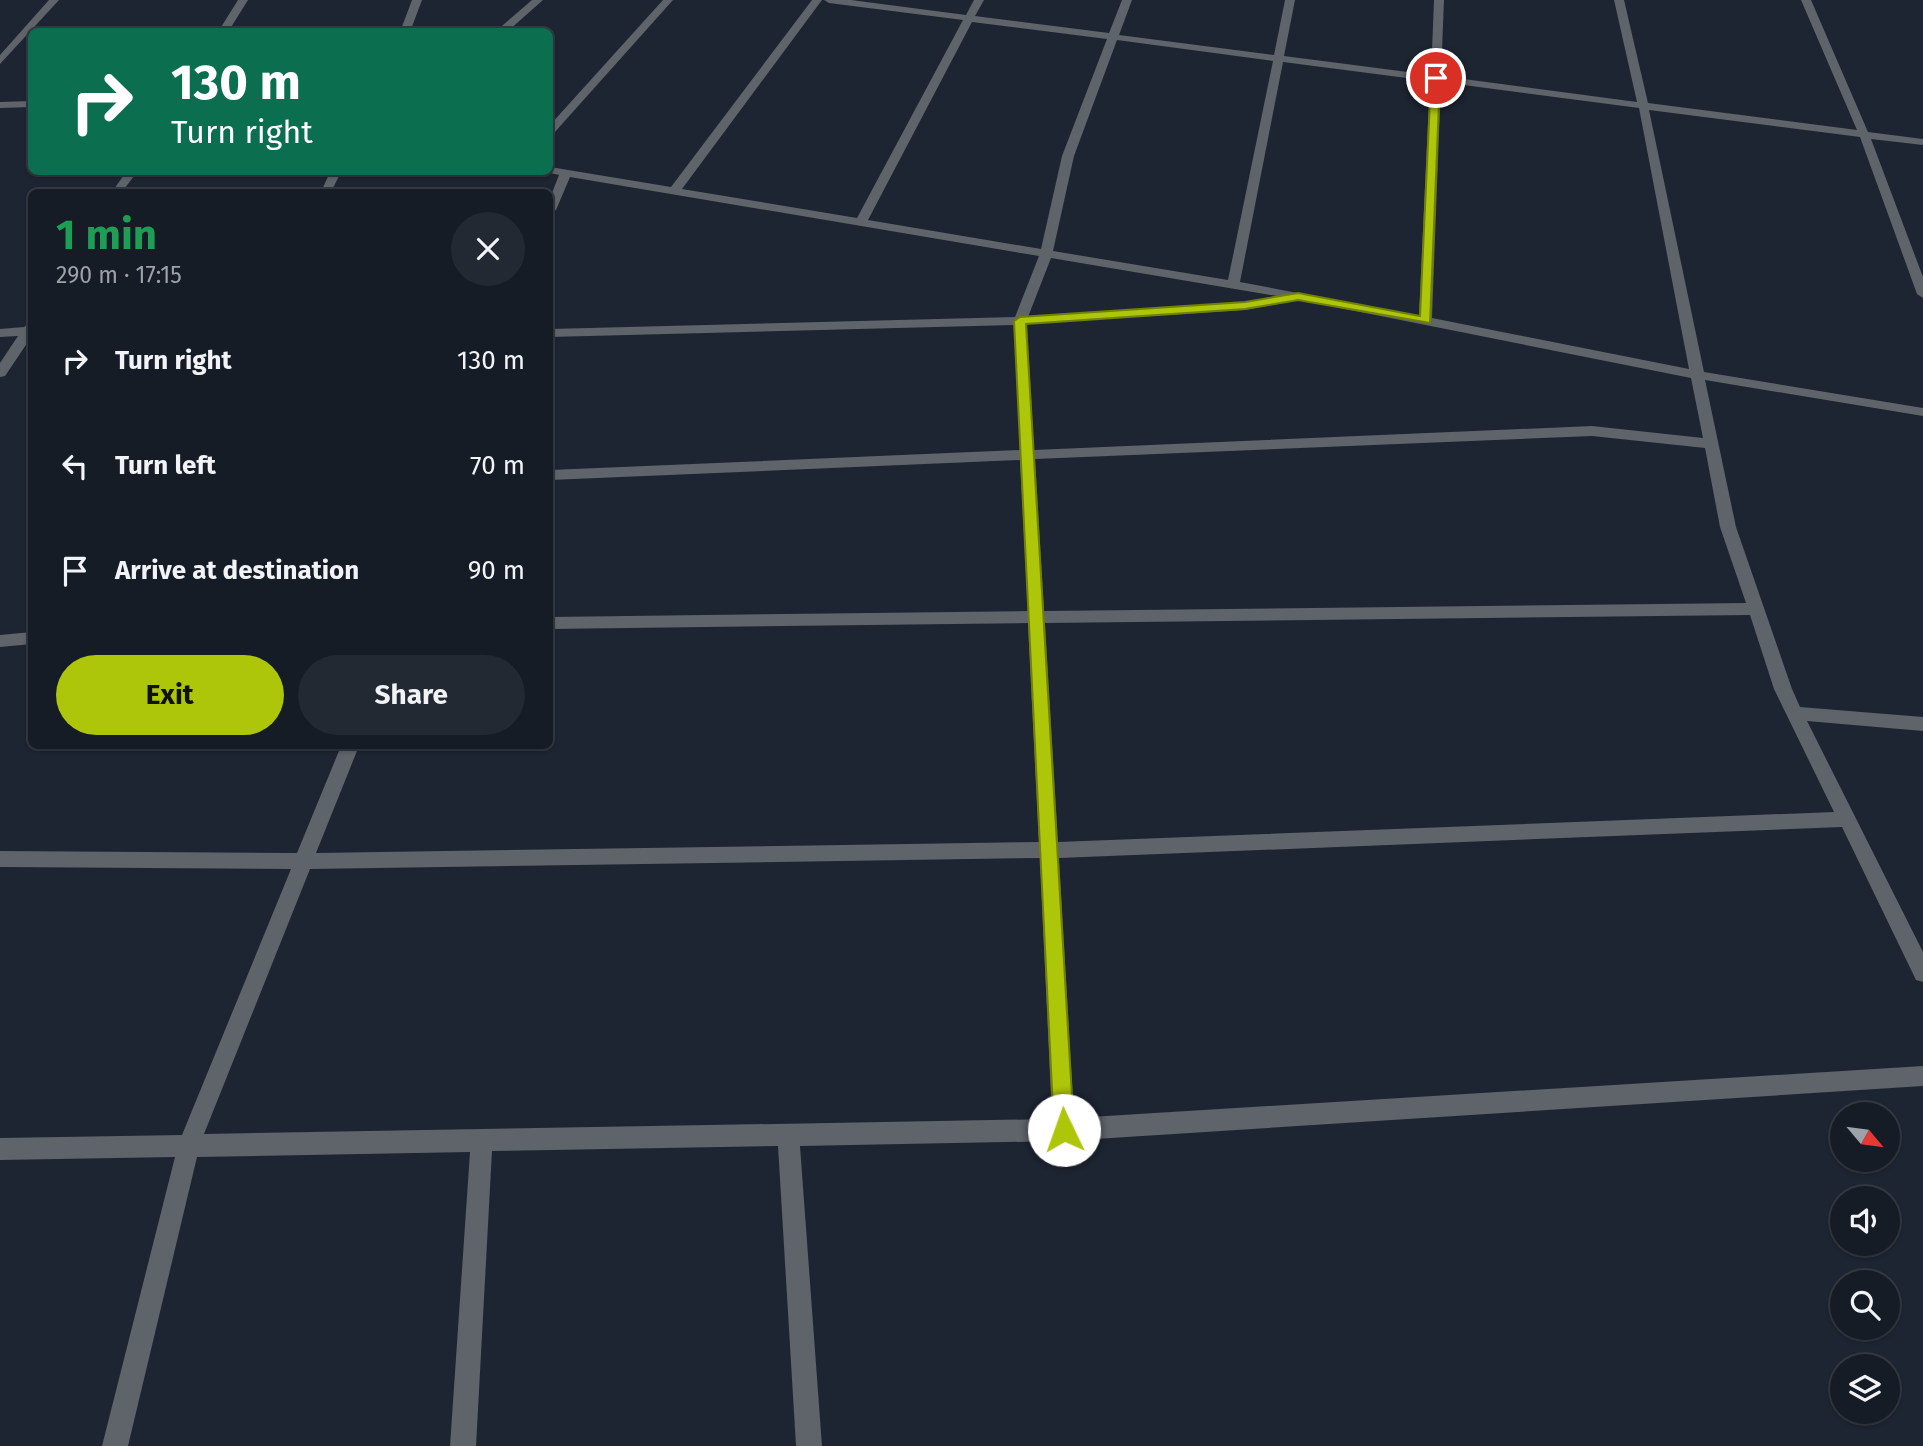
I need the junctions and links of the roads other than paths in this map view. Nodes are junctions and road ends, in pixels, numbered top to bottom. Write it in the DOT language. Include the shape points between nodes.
graph roads {
  1 [pos="54,0"];
  2 [pos="243,0"];
  3 [pos="417,0"];
  4 [pos="538,0"];
  5 [pos="668,0"];
  6 [pos="817,0"];
  7 [pos="829,0"];
  8 [pos="979,0"];
  9 [pos="1127,0"];
  10 [pos="1290,0"];
  11 [pos="1439,0"];
  12 [pos="1619,0"];
  13 [pos="1806,0"];
  14 [pos="969,18"];
  15 [pos="29,28"];
  16 [pos="226,28"];
  17 [pos="406,28"];
  18 [pos="505,28"];
  19 [pos="28,29"];
  20 [pos="1113,36"];
  21 [pos="1279,57"];
  22 [pos="0,61"];
  23 [pos="1436,78"];
  24 [pos="28,104"];
  25 [pos="1643,104"];
  26 [pos="0,105"];
  27 [pos="553,128"];
  28 [pos="1864,134"];
  29 [pos="1923,142"];
  30 [pos="553,171"];
  31 [pos="566,173"];
  32 [pos="674,191"];
  33 [pos="553,203"];
  34 [pos="861,222"];
  35 [pos="1046,254"];
  36 [pos="1233,286"];
  37 [pos="1923,294"];
  38 [pos="1298,296"];
  39 [pos="1020,321"];
  40 [pos="1425,321"];
  41 [pos="28,328"];
  42 [pos="28,330"];
  43 [pos="0,333"];
  44 [pos="553,333"];
  45 [pos="0,373"];
  46 [pos="1698,375"];
  47 [pos="1923,412"];
  48 [pos="1711,444"];
  49 [pos="1027,455"];
  50 [pos="553,475"];
  51 [pos="1756,609"];
  52 [pos="1035,617"];
  53 [pos="553,623"];
  54 [pos="28,638"];
  55 [pos="0,641"];
  56 [pos="1795,713"];
  57 [pos="1923,724"];
  58 [pos="349,749"];
  59 [pos="1847,819"];
  60 [pos="1048,850"];
  61 [pos="0,859"];
  62 [pos="303,861"];
  63 [pos="1923,974"];
  64 [pos="1923,1076"];
  65 [pos="1064,1130"];
  66 [pos="788,1135"];
  67 [pos="482,1140"];
  68 [pos="189,1145"];
  69 [pos="0,1149"];
  70 [pos="115,1446"];
  71 [pos="463,1446"];
  72 [pos="809,1446"];
  1 -- 15 [label="street"];
  2 -- 16 [label="street"];
  3 -- 17 [label="street"];
  4 -- 18 [label="street"];
  5 -- 27 [label="street"];
  6 -- 32 [label="street"];
  7 -- 14 [label="street"];
  8 -- 14 [label="street"];
  9 -- 20 [label="street"];
  10 -- 21 [label="street"];
  11 -- 23 [label="street"];
  12 -- 25 [label="street"];
  13 -- 28 [label="street"];
  14 -- 20 [label="street"];
  14 -- 34 [label="street"];
  19 -- 22 [label="street"];
  20 -- 21 [label="street"];
  20 -- 35 [label="street" via="1068,156"];
  21 -- 23 [label="street"];
  21 -- 36 [label="street"];
  23 -- 25 [label="street"];
  23 -- 40 [label="street"];
  24 -- 26 [label="street"];
  25 -- 28 [label="street"];
  25 -- 46 [label="street"];
  28 -- 29 [label="street"];
  28 -- 37 [label="street"];
  30 -- 31 [label="street"];
  31 -- 32 [label="street"];
  31 -- 33 [label="street"];
  32 -- 34 [label="street"];
  34 -- 35 [label="street"];
  35 -- 36 [label="street"];
  35 -- 39 [label="street"];
  36 -- 38 [label="street"];
  38 -- 39 [label="street" via="1245,306"];
  38 -- 40 [label="street"];
  39 -- 44 [label="street"];
  39 -- 49 [label="street"];
  40 -- 46 [label="street"];
  41 -- 43 [label="street"];
  42 -- 45 [label="street"];
  46 -- 47 [label="street"];
  46 -- 48 [label="street"];
  48 -- 49 [label="street" via="1592,431"];
  48 -- 51 [label="street" via="1728,527"];
  49 -- 50 [label="street"];
  49 -- 52 [label="street"];
  51 -- 52 [label="street"];
  51 -- 56 [label="street"];
  52 -- 53 [label="street"];
  52 -- 60 [label="street"];
  54 -- 55 [label="street"];
  56 -- 57 [label="street"];
  56 -- 59 [label="street"];
  58 -- 62 [label="street"];
  59 -- 60 [label="street"];
  59 -- 63 [label="street"];
  60 -- 62 [label="street"];
  60 -- 65 [label="street"];
  61 -- 62 [label="street"];
  62 -- 68 [label="street"];
  64 -- 65 [label="street"];
  65 -- 66 [label="street"];
  66 -- 67 [label="street"];
  66 -- 72 [label="street"];
  67 -- 68 [label="street"];
  67 -- 71 [label="street"];
  68 -- 69 [label="street"];
  68 -- 70 [label="street"];
}
